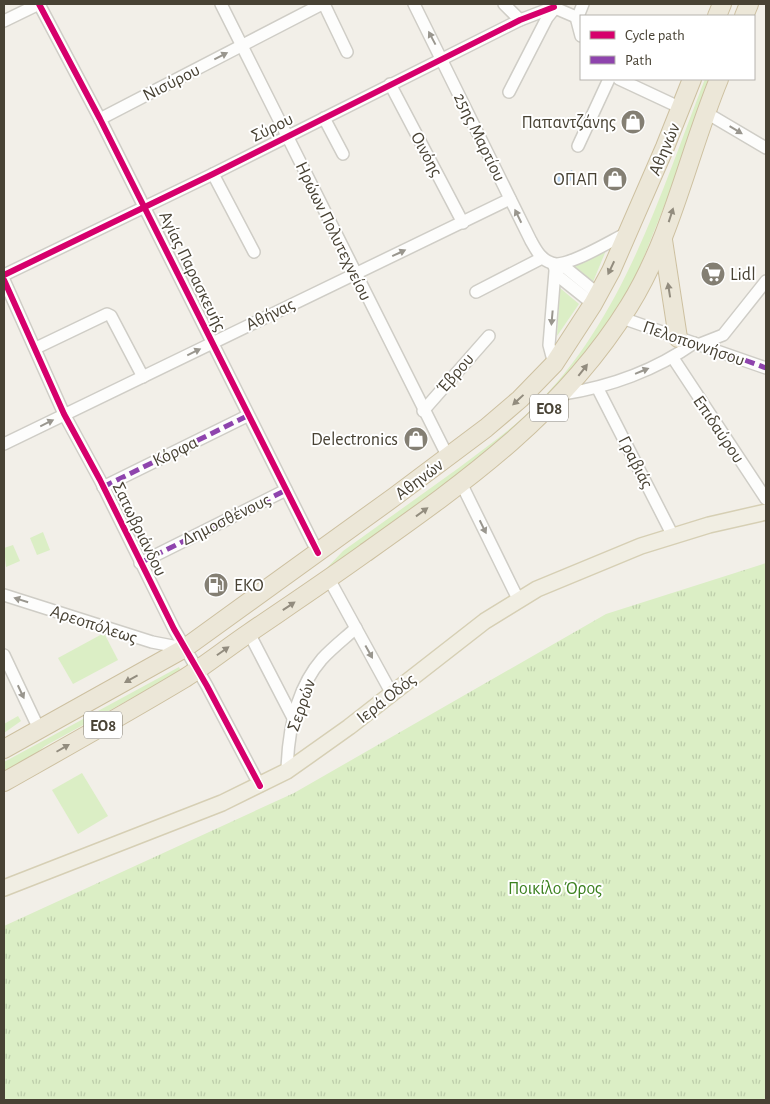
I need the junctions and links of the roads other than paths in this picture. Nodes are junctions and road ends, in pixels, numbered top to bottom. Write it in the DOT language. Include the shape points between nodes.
graph roads {
  1 [pos="39,4"];
  2 [pos="221,4"];
  3 [pos="323,4"];
  4 [pos="414,4"];
  5 [pos="504,4"];
  6 [pos="583,4"];
  7 [pos="554,6"];
  8 [pos="576,17"];
  9 [pos="4,20"];
  10 [pos="520,20"];
  11 [pos="580,32"];
  12 [pos="242,46"];
  13 [pos="348,52"];
  14 [pos="442,58"];
  15 [pos="609,80"];
  16 [pos="621,80"];
  17 [pos="692,80"];
  18 [pos="718,80"];
  19 [pos="390,84"];
  20 [pos="509,92"];
  21 [pos="681,108"];
  22 [pos="705,112"];
  23 [pos="324,118"];
  24 [pos="100,119"];
  25 [pos="287,136"];
  26 [pos="578,146"];
  27 [pos="766,148"];
  28 [pos="343,154"];
  29 [pos="213,174"];
  30 [pos="510,199"];
  31 [pos="144,207"];
  32 [pos="463,223"];
  33 [pos="627,233"];
  34 [pos="663,239"];
  35 [pos="254,252"];
  36 [pos="542,258"];
  37 [pos="554,268"];
  38 [pos="355,274"];
  39 [pos="4,275"];
  40 [pos="4,280"];
  41 [pos="766,281"];
  42 [pos="476,292"];
  43 [pos="596,299"];
  44 [pos="622,318"];
  45 [pos="489,336"];
  46 [pos="691,342"];
  47 [pos="211,343"];
  48 [pos="36,348"];
  49 [pos="673,358"];
  50 [pos="554,364"];
  51 [pos="766,368"];
  52 [pos="143,377"];
  53 [pos="598,389"];
  54 [pos="563,394"];
  55 [pos="423,411"];
  56 [pos="64,414"];
  57 [pos="248,416"];
  58 [pos="4,444"];
  59 [pos="448,457"];
  60 [pos="461,483"];
  61 [pos="103,487"];
  62 [pos="286,490"];
  63 [pos="766,499"];
  64 [pos="766,512"];
  65 [pos="673,536"];
  66 [pos="318,553"];
  67 [pos="140,562"];
  68 [pos="328,579"];
  69 [pos="4,595"];
  70 [pos="518,599"];
  71 [pos="356,628"];
  72 [pos="249,633"];
  73 [pos="185,648"];
  74 [pos="4,655"];
  75 [pos="197,669"];
  76 [pos="392,694"];
  77 [pos="293,718"];
  78 [pos="39,729"];
  79 [pos="4,749"];
  80 [pos="287,771"];
  81 [pos="4,782"];
  82 [pos="260,786"];
  83 [pos="4,888"];
  1 -- 9 [label="street"];
  1 -- 24 [label="street, Αγίας Παρασκευής"];
  2 -- 12 [label="street, Ηρώων Πολυτεχνείου"];
  3 -- 12 [label="street, Νισύρου"];
  3 -- 13 [label="street"];
  14 -- 4 [label="street, 25ης Μαρτίου, one-way"];
  5 -- 10 [label="street"];
  6 -- 8 [label="street"];
  7 -- 8 [label="street"];
  7 -- 10 [label="street, Σύρου"];
  7 -- 20 [label="street"];
  8 -- 11 [label="street"];
  10 -- 14 [label="street, Σύρου"];
  24 -- 12 [label="street, Νισύρου, one-way"];
  12 -- 25 [label="street, Ηρώων Πολυτεχνείου"];
  14 -- 19 [label="street, Σύρου"];
  14 -- 30 [label="street, 25ης Μαρτίου"];
  15 -- 26 [label="street"];
  16 -- 21 [label="street"];
  17 -- 21 [label="highway, Αθηνών / ΕΟ8"];
  18 -- 22 [label="highway, Αθηνών / ΕΟ8"];
  19 -- 23 [label="street, Σύρου"];
  19 -- 32 [label="street, Οινόης"];
  21 -- 33 [label="highway, Αθηνών / ΕΟ8"];
  22 -- 27 [label="street, one-way"];
  34 -- 22 [label="highway, Αθηνών / ΕΟ8, one-way"];
  23 -- 25 [label="street, Σύρου"];
  23 -- 28 [label="street"];
  24 -- 31 [label="street, Αγίας Παρασκευής"];
  25 -- 29 [label="street, Σύρου"];
  25 -- 38 [label="street, Ηρώων Πολυτεχνείου"];
  29 -- 31 [label="street, Σύρου"];
  29 -- 35 [label="street"];
  30 -- 32 [label="street, Αθήνας"];
  36 -- 30 [label="street, 25ης Μαρτίου, one-way"];
  31 -- 39 [label="street, Σύρου"];
  31 -- 47 [label="street, Αγίας Παρασκευής"];
  38 -- 32 [label="street, Αθήνας, one-way"];
  33 -- 37 [label="street"];
  33 -- 43 [label="highway, Αθηνών / ΕΟ8, one-way"];
  34 -- 44 [label="highway, Αθηνών / ΕΟ8"];
  46 -- 34 [label="highway, one-way"];
  36 -- 37 [label="street, 25ης Μαρτίου"];
  36 -- 42 [label="street"];
  37 -- 43 [label="street, 25ης Μαρτίου" via="566,268"];
  37 -- 50 [label="street, one-way" via="550,345"];
  38 -- 47 [label="street, Αθήνας"];
  38 -- 55 [label="street, Ηρώων Πολυτεχνείου"];
  40 -- 48 [label="street, Σατωβριάνδου"];
  41 -- 46 [label="street" via="724,335"];
  43 -- 50 [label="highway, Αθηνών / ΕΟ8"];
  44 -- 46 [label="street, Πελοποννήσου"];
  54 -- 44 [label="highway, Αθηνών / ΕΟ8, one-way"];
  45 -- 55 [label="street, Έβρου"];
  46 -- 49 [label="street"];
  46 -- 51 [label="street, Πελοποννήσου"];
  52 -- 47 [label="street, Αθήνας, one-way"];
  47 -- 57 [label="street, Αγίας Παρασκευής"];
  48 -- 52 [label="street" via="107,314"];
  48 -- 56 [label="street, Σατωβριάνδου"];
  53 -- 49 [label="street, one-way"];
  49 -- 63 [label="street, Επιδαύρου"];
  50 -- 59 [label="highway, Αθηνών / ΕΟ8, one-way" via="506,412"];
  52 -- 56 [label="street, Αθήνας"];
  53 -- 54 [label="street"];
  53 -- 65 [label="street, Γραβιάς"];
  54 -- 60 [label="highway, Αθηνών / ΕΟ8" via="514,442"];
  55 -- 59 [label="street, Ηρώων Πολυτεχνείου"];
  58 -- 56 [label="street, Αθήνας, one-way"];
  56 -- 61 [label="street, Σατωβριάνδου"];
  57 -- 61 [label="street, Κόρφα"];
  57 -- 62 [label="street, Αγίας Παρασκευής"];
  59 -- 66 [label="highway, Αθηνών / ΕΟ8"];
  68 -- 60 [label="highway, Αθηνών / ΕΟ8, one-way"];
  60 -- 70 [label="street, one-way"];
  61 -- 67 [label="street, Σατωβριάνδου"];
  62 -- 66 [label="street, Αγίας Παρασκευής"];
  62 -- 67 [label="street, Δημοσθένους"];
  64 -- 65 [label="main road, Ιερά Οδός"];
  65 -- 70 [label="main road, Ιερά Οδός" via="616,556"];
  66 -- 73 [label="highway, Αθηνών / ΕΟ8"];
  67 -- 73 [label="street, Σατωβριάνδου"];
  68 -- 71 [label="street"];
  72 -- 68 [label="highway, Αθηνών / ΕΟ8, one-way"];
  73 -- 69 [label="street, Αρεοπόλεως, one-way" via="152,642"];
  70 -- 76 [label="main road, Ιερά Οδός"];
  71 -- 76 [label="street, one-way"];
  71 -- 77 [label="street, Σερρών" via="314,669"];
  75 -- 72 [label="highway, Αθηνών / ΕΟ8, one-way"];
  72 -- 77 [label="street"];
  73 -- 75 [label="street, Σατωβριάνδου"];
  73 -- 78 [label="highway, Αθηνών / ΕΟ8, one-way"];
  74 -- 78 [label="street, one-way"];
  81 -- 75 [label="highway, Αθηνών / ΕΟ8, one-way"];
  75 -- 82 [label="street, Σατωβριάνδου"];
  76 -- 80 [label="main road, Ιερά Οδός"];
  77 -- 80 [label="street, Σερρών"];
  78 -- 79 [label="highway, Αθηνών / ΕΟ8"];
  80 -- 82 [label="main road, Ιερά Οδός"];
  82 -- 83 [label="main road, Ιερά Οδός"];
}
